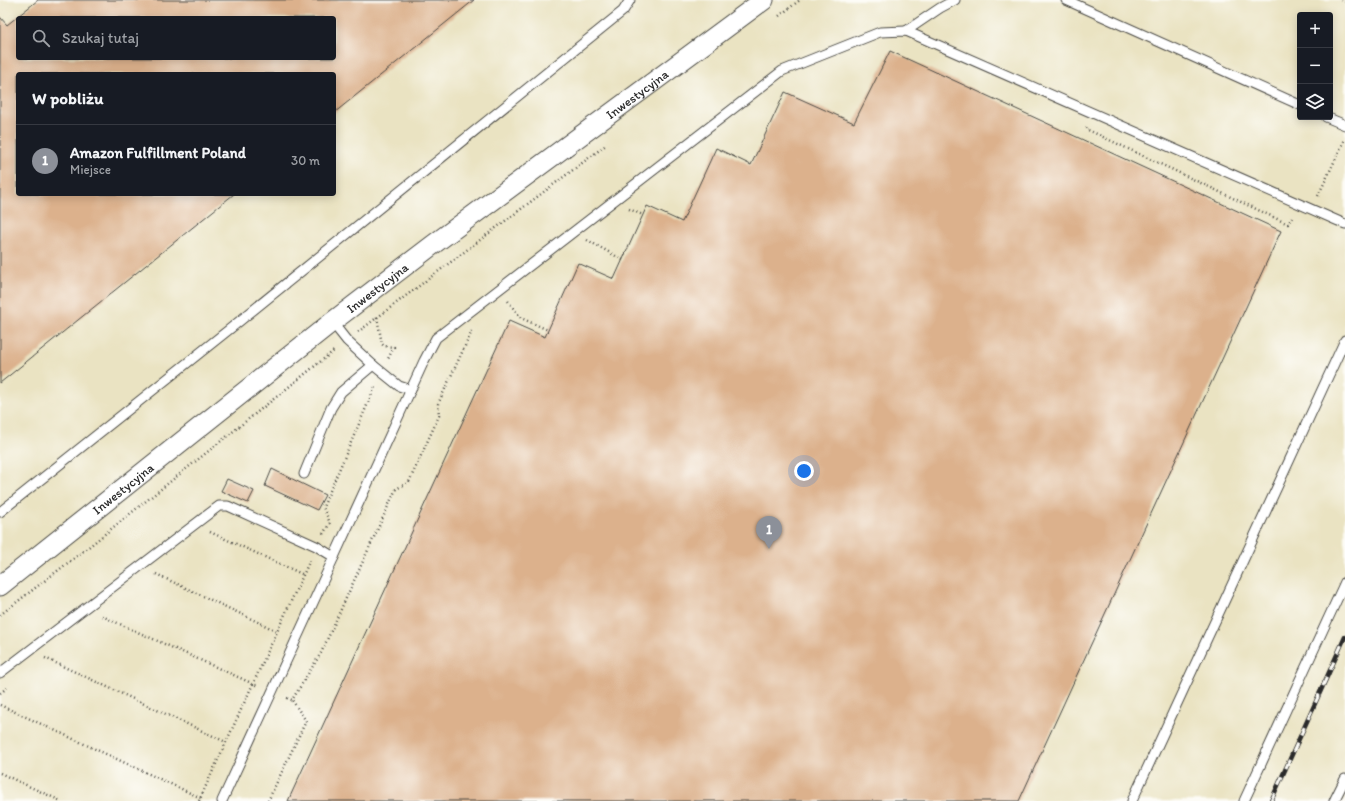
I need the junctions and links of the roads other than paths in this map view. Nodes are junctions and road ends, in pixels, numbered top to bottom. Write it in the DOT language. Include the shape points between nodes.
graph roads {
  1 [pos="630,0"];
  2 [pos="764,0"];
  3 [pos="955,0"];
  4 [pos="1066,0"];
  5 [pos="906,31"];
  6 [pos="1297,104"];
  7 [pos="1332,120"];
  8 [pos="1345,126"];
  9 [pos="1345,224"];
  10 [pos="332,322"];
  11 [pos="1345,340"];
  12 [pos="373,365"];
  13 [pos="411,390"];
  14 [pos="304,474"];
  15 [pos="0,512"];
  16 [pos="334,557"];
  17 [pos="1345,582"];
  18 [pos="0,586"];
  19 [pos="0,673"];
  20 [pos="1345,779"];
  21 [pos="222,801"];
  22 [pos="1132,801"];
  23 [pos="1244,801"];
  24 [pos="1334,801"];
  1 -- 15 [label="lane" via="617,16"];
  2 -- 10 [label="street, Inwestycyjna" via="440,239"];
  3 -- 5 [label="lane"];
  4 -- 6 [label="lane"];
  5 -- 9 [label="lane"];
  5 -- 13 [label="lane" via="880,32 782,71 436,338"];
  7 -- 8 [label="lane"];
  10 -- 12 [label="lane" via="347,341"];
  10 -- 18 [label="street, Inwestycyjna"];
  11 -- 22 [label="lane"];
  12 -- 13 [label="lane" via="399,386"];
  12 -- 14 [label="lane" via="340,392"];
  13 -- 16 [label="lane"];
  16 -- 19 [label="lane" via="316,546 228,506 219,506"];
  16 -- 21 [label="lane"];
  17 -- 23 [label="lane"];
  20 -- 24 [label="lane"];
}
